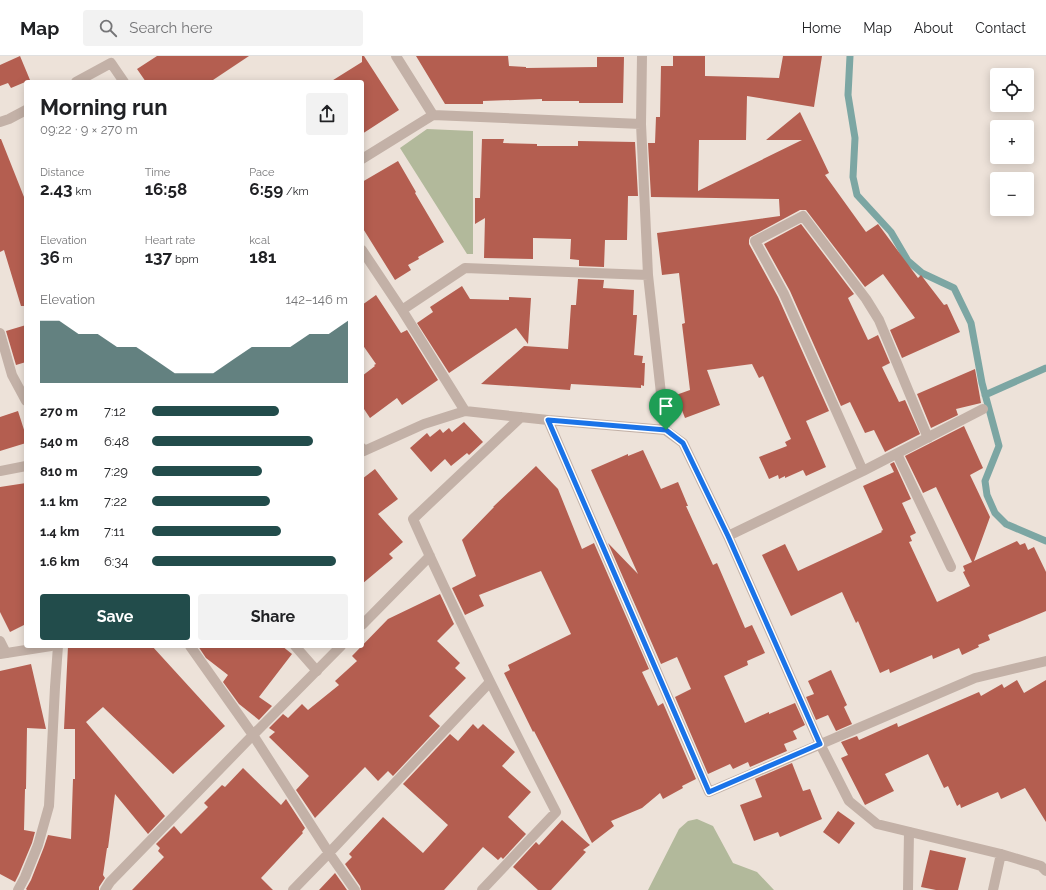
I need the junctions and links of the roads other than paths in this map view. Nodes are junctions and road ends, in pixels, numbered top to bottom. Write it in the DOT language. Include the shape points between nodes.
graph roads {
  1 [pos="396,56"];
  2 [pos="642,56"];
  3 [pos="80,80"];
  4 [pos="123,80"];
  5 [pos="24,111"];
  6 [pos="433,115"];
  7 [pos="0,122"];
  8 [pos="641,124"];
  9 [pos="364,158"];
  10 [pos="364,253"];
  11 [pos="648,275"];
  12 [pos="402,310"];
  13 [pos="0,332"];
  14 [pos="24,397"];
  15 [pos="983,409"];
  16 [pos="465,411"];
  17 [pos="522,417"];
  18 [pos="548,420"];
  19 [pos="666,430"];
  20 [pos="928,438"];
  21 [pos="364,451"];
  22 [pos="897,454"];
  23 [pos="24,466"];
  24 [pos="0,471"];
  25 [pos="863,472"];
  26 [pos="728,536"];
  27 [pos="430,556"];
  28 [pos="951,567"];
  29 [pos="364,623"];
  30 [pos="0,641"];
  31 [pos="37,648"];
  32 [pos="58,648"];
  33 [pos="191,648"];
  34 [pos="297,648"];
  35 [pos="339,648"];
  36 [pos="3,653"];
  37 [pos="1046,661"];
  38 [pos="317,671"];
  39 [pos="490,682"];
  40 [pos="253,735"];
  41 [pos="820,744"];
  42 [pos="909,832"];
  43 [pos="330,853"];
  44 [pos="1001,854"];
  45 [pos="1046,871"];
  46 [pos="18,890"];
  47 [pos="106,890"];
  48 [pos="293,890"];
  49 [pos="355,890"];
  50 [pos="482,890"];
  51 [pos="908,890"];
  52 [pos="994,890"];
  1 -- 6 [label="street"];
  2 -- 8 [label="street"];
  3 -- 4 [label="street" via="111,63"];
  5 -- 7 [label="street"];
  6 -- 8 [label="street"];
  6 -- 9 [label="street"];
  8 -- 11 [label="street"];
  10 -- 12 [label="street"];
  11 -- 12 [label="street" via="465,268"];
  11 -- 19 [label="street"];
  12 -- 16 [label="street"];
  13 -- 14 [label="street" via="12,375"];
  15 -- 20 [label="street"];
  16 -- 17 [label="street"];
  16 -- 21 [label="street" via="424,424"];
  17 -- 18 [label="street"];
  17 -- 27 [label="street" via="413,518"];
  18 -- 19 [label="street"];
  18 -- 41 [label="street" via="709,792"];
  19 -- 26 [label="street" via="683,443"];
  20 -- 22 [label="street"];
  20 -- 25 [label="street" via="879,320 866,299 802,216 755,241 784,294"];
  22 -- 25 [label="street"];
  22 -- 28 [label="street"];
  23 -- 24 [label="street"];
  25 -- 26 [label="street"];
  26 -- 41 [label="street"];
  27 -- 29 [label="street"];
  27 -- 39 [label="street"];
  30 -- 36 [label="street"];
  31 -- 36 [label="street"];
  32 -- 46 [label="street" via="49,806 38,845"];
  33 -- 40 [label="street"];
  34 -- 38 [label="street"];
  35 -- 38 [label="street"];
  37 -- 41 [label="street" via="975,678"];
  38 -- 40 [label="street"];
  39 -- 43 [label="street"];
  39 -- 50 [label="street" via="556,812"];
  40 -- 43 [label="street"];
  40 -- 47 [label="street" via="110,882"];
  41 -- 42 [label="street" via="849,801 877,824"];
  42 -- 44 [label="street"];
  42 -- 51 [label="street"];
  43 -- 48 [label="street"];
  43 -- 49 [label="street"];
  44 -- 45 [label="street" via="1041,866"];
  44 -- 52 [label="street"];
}
